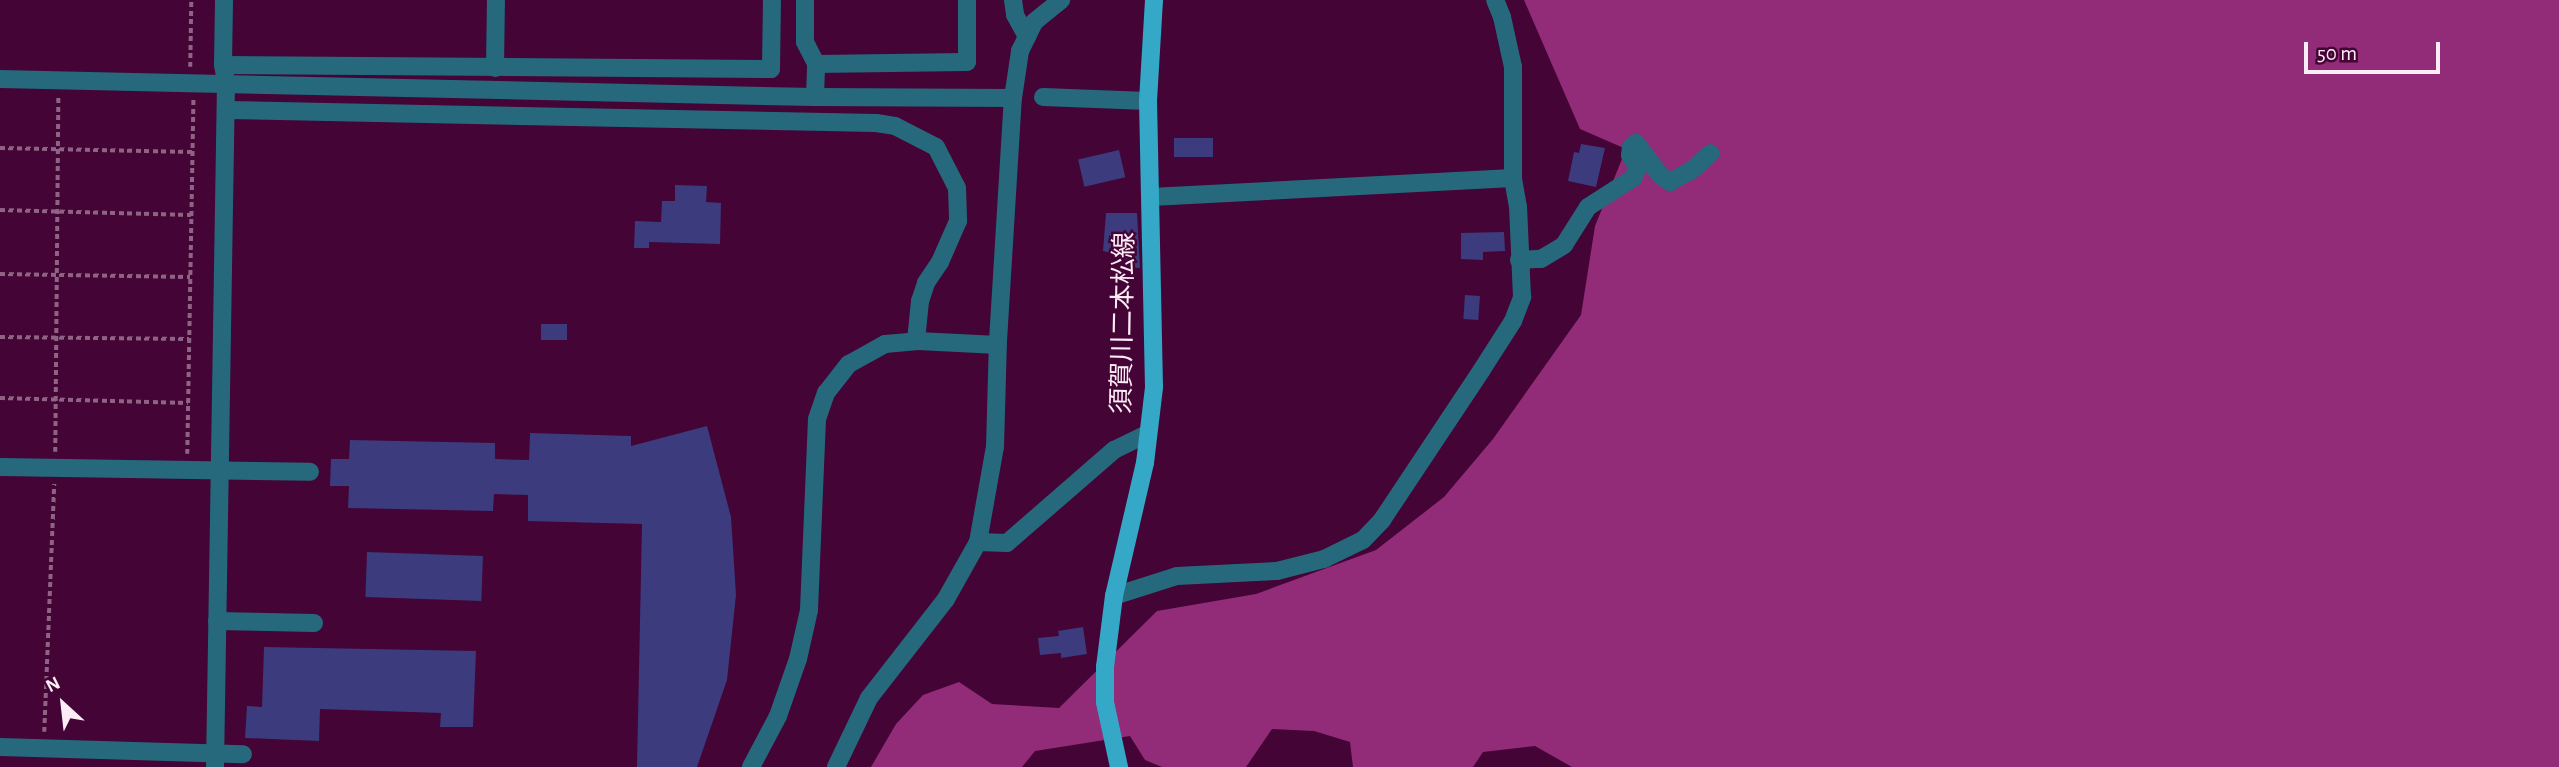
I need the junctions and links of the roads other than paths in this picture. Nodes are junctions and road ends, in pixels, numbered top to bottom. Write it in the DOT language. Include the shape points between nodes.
graph roads {
  1 [pos="224,0"];
  2 [pos="496,0"];
  3 [pos="772,0"];
  4 [pos="805,0"];
  5 [pos="967,0"];
  6 [pos="1013,0"];
  7 [pos="1061,0"];
  8 [pos="1154,0"];
  9 [pos="1494,0"];
  10 [pos="1027,37"];
  11 [pos="816,64"];
  12 [pos="223,65"];
  13 [pos="495,68"];
  14 [pos="0,79"];
  15 [pos="226,83"];
  16 [pos="815,97"];
  17 [pos="1043,97"];
  18 [pos="1013,98"];
  19 [pos="1148,101"];
  20 [pos="226,110"];
  21 [pos="1711,153"];
  22 [pos="1513,178"];
  23 [pos="1151,197"];
  24 [pos="1519,260"];
  25 [pos="916,341"];
  26 [pos="998,345"];
  27 [pos="1147,434"];
  28 [pos="0,467"];
  29 [pos="218,471"];
  30 [pos="310,472"];
  31 [pos="978,542"];
  32 [pos="1114,596"];
  33 [pos="217,621"];
  34 [pos="314,623"];
  35 [pos="0,747"];
  36 [pos="243,754"];
  37 [pos="215,760"];
  38 [pos="1121,765"];
  39 [pos="751,767"];
  40 [pos="836,767"];
  1 -- 12 [label="street"];
  2 -- 13 [label="street"];
  3 -- 13 [label="street" via="771,69"];
  4 -- 11 [label="street" via="805,42"];
  5 -- 11 [label="street" via="967,62"];
  6 -- 10 [label="street"];
  7 -- 10 [label="street" via="1042,13"];
  8 -- 19 [label="main road, 須賀川二本松線"];
  9 -- 22 [label="street" via="1514,67"];
  10 -- 18 [label="street" via="1020,51"];
  11 -- 16 [label="street"];
  12 -- 13 [label="street"];
  12 -- 15 [label="street"];
  14 -- 15 [label="street"];
  15 -- 16 [label="street"];
  15 -- 20 [label="street"];
  16 -- 18 [label="street"];
  17 -- 19 [label="street"];
  18 -- 26 [label="street"];
  19 -- 23 [label="main road, 須賀川二本松線"];
  20 -- 25 [label="street" via="895,126 936,147 957,188 958,221 926,283"];
  20 -- 29 [label="street"];
  21 -- 24 [label="street" via="1670,182 1636,144 1630,155 1637,168 1633,178 1588,208 1564,245 1541,259"];
  22 -- 23 [label="street"];
  22 -- 24 [label="street"];
  23 -- 27 [label="main road, 須賀川二本松線" via="1154,387"];
  24 -- 32 [label="street" via="1522,297 1513,321 1375,531 1324,559 1277,571 1177,576"];
  25 -- 26 [label="street"];
  25 -- 39 [label="street" via="885,344 859,355 833,381 821,405 809,610 778,716"];
  26 -- 31 [label="street" via="995,447"];
  27 -- 31 [label="street" via="1114,450 1007,542"];
  27 -- 32 [label="main road, 須賀川二本松線" via="1145,463"];
  28 -- 29 [label="street"];
  29 -- 30 [label="street"];
  29 -- 33 [label="street"];
  31 -- 40 [label="street" via="946,599 869,698"];
  32 -- 38 [label="main road, 須賀川二本松線" via="1105,702"];
  33 -- 34 [label="street"];
  33 -- 37 [label="street"];
  35 -- 37 [label="street"];
  36 -- 37 [label="street"];
}
